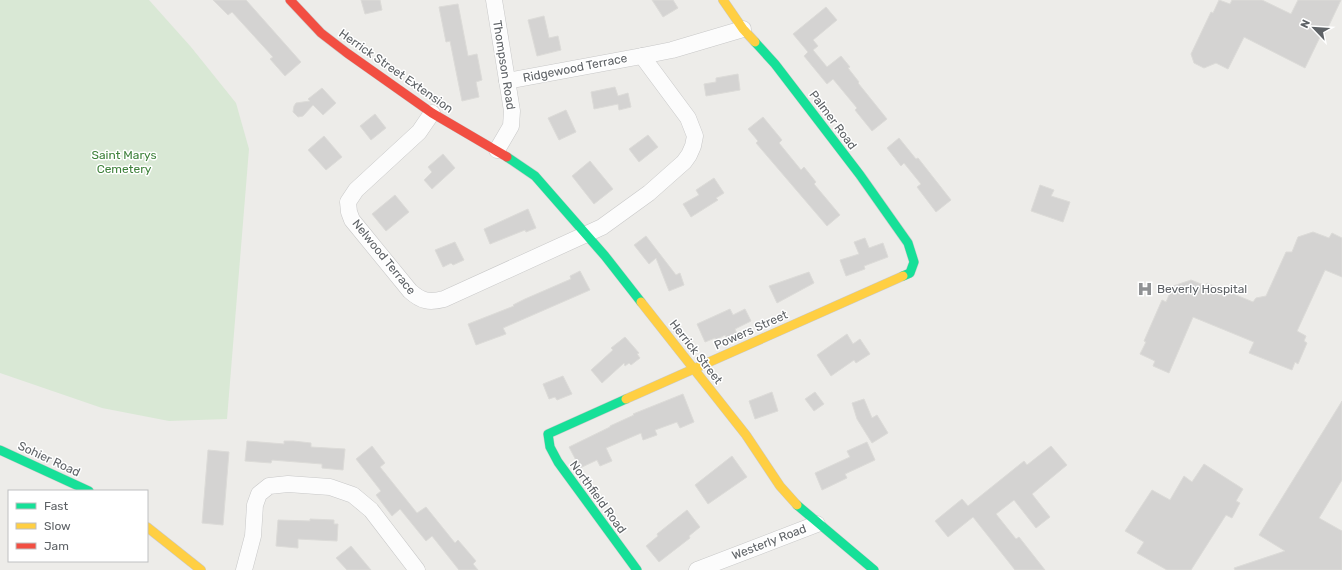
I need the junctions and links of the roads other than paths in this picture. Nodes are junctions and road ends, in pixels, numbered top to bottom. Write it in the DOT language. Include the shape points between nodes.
graph roads {
  1 [pos="290,0"];
  2 [pos="494,0"];
  3 [pos="723,0"];
  4 [pos="742,30"];
  5 [pos="642,56"];
  6 [pos="507,81"];
  7 [pos="432,113"];
  8 [pos="497,150"];
  9 [pos="586,234"];
  10 [pos="914,262"];
  11 [pos="694,369"];
  12 [pos="548,434"];
  13 [pos="0,450"];
  14 [pos="87,490"];
  15 [pos="817,524"];
  16 [pos="148,528"];
  17 [pos="201,570"];
  18 [pos="244,570"];
  19 [pos="417,570"];
  20 [pos="637,570"];
  21 [pos="698,570"];
  22 [pos="874,570"];
  1 -- 7 [label="street, Herrick Street Extension" via="326,37"];
  2 -- 6 [label="street, Thompson Road"];
  3 -- 4 [label="street, Palmer Road"];
  4 -- 5 [label="street, Ridgewood Terrace"];
  4 -- 10 [label="street, Palmer Road" via="775,64 860,175 908,243"];
  5 -- 6 [label="street, Ridgewood Terrace"];
  5 -- 9 [label="street, Ridgewood Terrace" via="688,118 693,128 694,146 684,162 649,193 602,227"];
  6 -- 8 [label="street, Thompson Road" via="512,120"];
  7 -- 8 [label="street, Herrick Street Extension"];
  7 -- 9 [label="street, Nelwood Terrace" via="418,132 356,190 348,202 352,220 415,296 426,302 444,299"];
  8 -- 9 [label="street, Herrick Street" via="535,176"];
  9 -- 11 [label="street, Herrick Street"];
  10 -- 11 [label="street, Powers Street" via="910,273"];
  11 -- 12 [label="street, Powers Street"];
  11 -- 15 [label="street, Herrick Street" via="746,435 780,486"];
  12 -- 20 [label="street, Northfield Road" via="550,447 558,462"];
  13 -- 14 [label="street, Sohier Road"];
  15 -- 21 [label="street, Westerly Road"];
  15 -- 22 [label="street, Herrick Street"];
  16 -- 17 [label="street"];
  18 -- 19 [label="street" via="253,536 255,505 260,494 269,486 288,484 330,487 353,495 370,510"];
}
